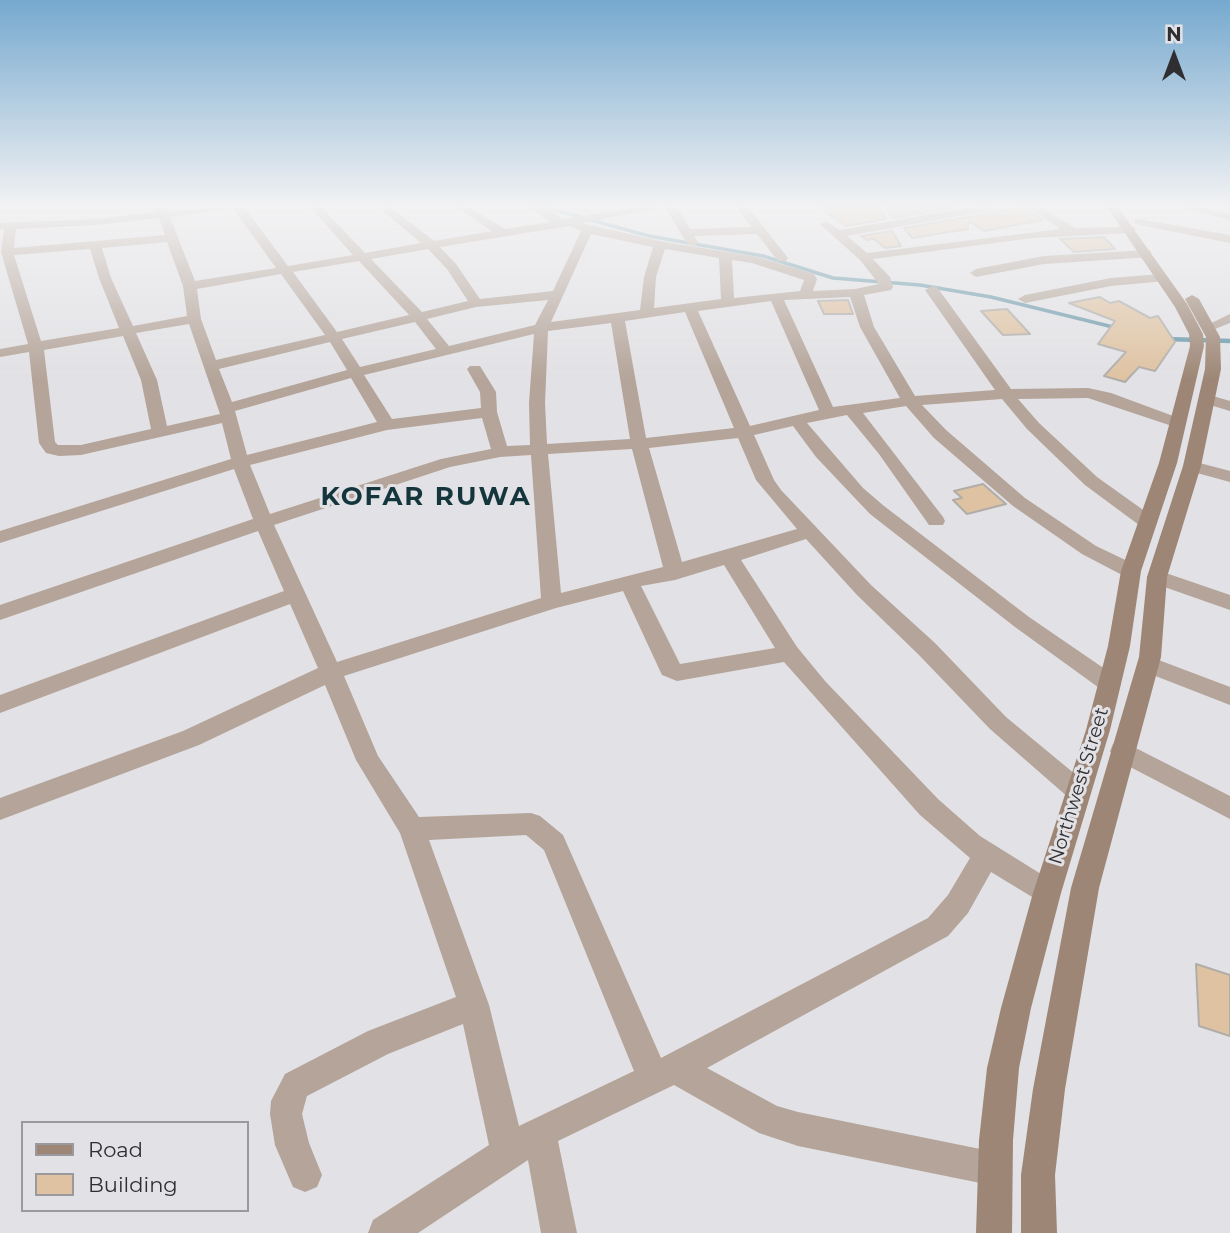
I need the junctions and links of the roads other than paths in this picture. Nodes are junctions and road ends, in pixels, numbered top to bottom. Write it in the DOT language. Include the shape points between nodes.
graph roads {
  1 [pos="11,265"];
  2 [pos="101,265"];
  3 [pos="182,265"];
  4 [pos="281,265"];
  5 [pos="320,265"];
  6 [pos="367,265"];
  7 [pos="450,265"];
  8 [pos="568,265"];
  9 [pos="654,265"];
  10 [pos="726,265"];
  11 [pos="764,265"];
  12 [pos="870,265"];
  13 [pos="1020,265"];
  14 [pos="1049,265"];
  15 [pos="1153,265"];
  16 [pos="1159,265"];
  17 [pos="285,270"];
  18 [pos="976,273"];
  19 [pos="1161,278"];
  20 [pos="190,286"];
  21 [pos="1077,288"];
  22 [pos="932,290"];
  23 [pos="857,293"];
  24 [pos="557,295"];
  25 [pos="805,295"];
  26 [pos="776,296"];
  27 [pos="1025,299"];
  28 [pos="728,302"];
  29 [pos="476,303"];
  30 [pos="690,307"];
  31 [pos="647,312"];
  32 [pos="417,316"];
  33 [pos="617,316"];
  34 [pos="1230,318"];
  35 [pos="194,319"];
  36 [pos="541,328"];
  37 [pos="129,331"];
  38 [pos="334,337"];
  39 [pos="1206,338"];
  40 [pos="36,347"];
  41 [pos="445,350"];
  42 [pos="0,353"];
  43 [pos="211,366"];
  44 [pos="475,369"];
  45 [pos="354,373"];
  46 [pos="1006,394"];
  47 [pos="910,401"];
  48 [pos="1218,403"];
  49 [pos="851,410"];
  50 [pos="489,412"];
  51 [pos="227,413"];
  52 [pos="828,413"];
  53 [pos="796,419"];
  54 [pos="1178,423"];
  55 [pos="387,425"];
  56 [pos="744,432"];
  57 [pos="160,433"];
  58 [pos="639,444"];
  59 [pos="538,449"];
  60 [pos="500,452"];
  61 [pos="240,462"];
  62 [pos="1192,466"];
  63 [pos="1230,477"];
  64 [pos="936,521"];
  65 [pos="1146,521"];
  66 [pos="264,523"];
  67 [pos="809,532"];
  68 [pos="0,537"];
  69 [pos="729,557"];
  70 [pos="1131,571"];
  71 [pos="675,573"];
  72 [pos="1157,577"];
  73 [pos="629,583"];
  74 [pos="296,594"];
  75 [pos="552,602"];
  76 [pos="1230,603"];
  77 [pos="0,613"];
  78 [pos="789,653"];
  79 [pos="1148,664"];
  80 [pos="331,672"];
  81 [pos="1110,684"];
  82 [pos="1230,695"];
  83 [pos="0,704"];
  84 [pos="1122,751"];
  85 [pos="1078,791"];
  86 [pos="1230,808"];
  87 [pos="0,809"];
  88 [pos="412,829"];
  89 [pos="987,854"];
  90 [pos="1047,893"];
  91 [pos="474,1005"];
  92 [pos="664,1073"];
  93 [pos="540,1132"];
  94 [pos="508,1153"];
  95 [pos="995,1169"];
  96 [pos="305,1175"];
  97 [pos="386,1233"];
  98 [pos="559,1233"];
  99 [pos="994,1233"];
  100 [pos="1040,1233"];
  1 -- 40 [label="street"];
  2 -- 37 [label="street"];
  3 -- 20 [label="street"];
  4 -- 17 [label="street"];
  5 -- 17 [label="street"];
  6 -- 32 [label="street"];
  7 -- 29 [label="street"];
  8 -- 24 [label="street"];
  9 -- 31 [label="street"];
  10 -- 28 [label="street"];
  11 -- 25 [label="street" via="809,277"];
  12 -- 23 [label="street" via="886,283"];
  13 -- 18 [label="street"];
  14 -- 21 [label="street"];
  15 -- 19 [label="main road"];
  16 -- 39 [label="main road"];
  17 -- 20 [label="street"];
  17 -- 38 [label="street"];
  19 -- 21 [label="street"];
  19 -- 39 [label="main road"];
  20 -- 35 [label="street"];
  21 -- 27 [label="street"];
  22 -- 46 [label="street"];
  23 -- 25 [label="street"];
  23 -- 47 [label="street" via="867,327"];
  24 -- 29 [label="street"];
  24 -- 36 [label="street"];
  25 -- 26 [label="street"];
  26 -- 28 [label="street"];
  26 -- 52 [label="street"];
  28 -- 30 [label="street"];
  29 -- 32 [label="street"];
  30 -- 31 [label="street"];
  30 -- 56 [label="street"];
  31 -- 33 [label="street"];
  32 -- 38 [label="street"];
  32 -- 41 [label="street"];
  33 -- 36 [label="street"];
  33 -- 58 [label="street"];
  34 -- 39 [label="street"];
  35 -- 37 [label="street"];
  35 -- 43 [label="street"];
  36 -- 41 [label="street"];
  36 -- 59 [label="street"];
  37 -- 40 [label="street"];
  37 -- 57 [label="street" via="149,380"];
  38 -- 43 [label="street"];
  38 -- 45 [label="street"];
  39 -- 48 [label="main road, Northwest Street"];
  39 -- 54 [label="main road, Northwest Street"];
  40 -- 42 [label="street"];
  40 -- 57 [label="street" via="47,443 52,449 81,450"];
  41 -- 45 [label="street"];
  43 -- 51 [label="street"];
  44 -- 50 [label="street" via="488,392"];
  45 -- 51 [label="street"];
  45 -- 55 [label="street"];
  46 -- 47 [label="street"];
  46 -- 54 [label="street" via="1088,393"];
  46 -- 65 [label="street" via="1061,454"];
  47 -- 49 [label="street"];
  47 -- 70 [label="street" via="940,434 1019,502 1088,550"];
  48 -- 62 [label="main road, Northwest Street"];
  49 -- 52 [label="street"];
  49 -- 64 [label="street"];
  50 -- 55 [label="street"];
  50 -- 60 [label="street"];
  51 -- 57 [label="street"];
  51 -- 61 [label="street"];
  52 -- 53 [label="street"];
  53 -- 56 [label="street"];
  53 -- 81 [label="street" via="877,510"];
  54 -- 65 [label="main road, Northwest Street"];
  55 -- 61 [label="street"];
  56 -- 58 [label="street"];
  56 -- 67 [label="street" via="765,480"];
  58 -- 59 [label="street"];
  58 -- 71 [label="street"];
  59 -- 60 [label="street"];
  59 -- 75 [label="street"];
  60 -- 66 [label="street" via="412,474"];
  61 -- 66 [label="street"];
  61 -- 68 [label="street"];
  62 -- 63 [label="street"];
  62 -- 72 [label="main road, Northwest Street"];
  65 -- 70 [label="main road, Northwest Street"];
  66 -- 74 [label="street"];
  66 -- 77 [label="street"];
  67 -- 69 [label="street"];
  67 -- 85 [label="street" via="998,723"];
  69 -- 71 [label="street"];
  69 -- 78 [label="street"];
  70 -- 81 [label="main road, Northwest Street"];
  71 -- 73 [label="street"];
  72 -- 76 [label="street"];
  72 -- 79 [label="main road, Northwest Street"];
  73 -- 75 [label="street"];
  73 -- 78 [label="street" via="670,669 677,673"];
  74 -- 80 [label="street"];
  74 -- 83 [label="street"];
  75 -- 80 [label="street"];
  78 -- 89 [label="street" via="929,807"];
  79 -- 82 [label="street"];
  79 -- 84 [label="main road, Northwest Street"];
  80 -- 87 [label="street" via="191,738"];
  80 -- 88 [label="street" via="368,760"];
  81 -- 85 [label="main road, Northwest Street"];
  84 -- 86 [label="street"];
  84 -- 100 [label="main road, Northwest Street" via="1085,888 1049,1089 1038,1175"];
  85 -- 90 [label="main road, Northwest Street"];
  88 -- 91 [label="street"];
  88 -- 92 [label="street" via="531,824 548,837 639,1051"];
  89 -- 90 [label="street"];
  89 -- 92 [label="street" via="958,904 938,927"];
  90 -- 95 [label="main road, Northwest Street" via="1003,1068"];
  91 -- 94 [label="street"];
  91 -- 96 [label="street" via="379,1042 296,1085 286,1114"];
  92 -- 93 [label="street"];
  92 -- 95 [label="street" via="798,1129"];
  93 -- 94 [label="street"];
  93 -- 98 [label="street"];
  94 -- 97 [label="street"];
  95 -- 99 [label="main road, Northwest Street"];
}
